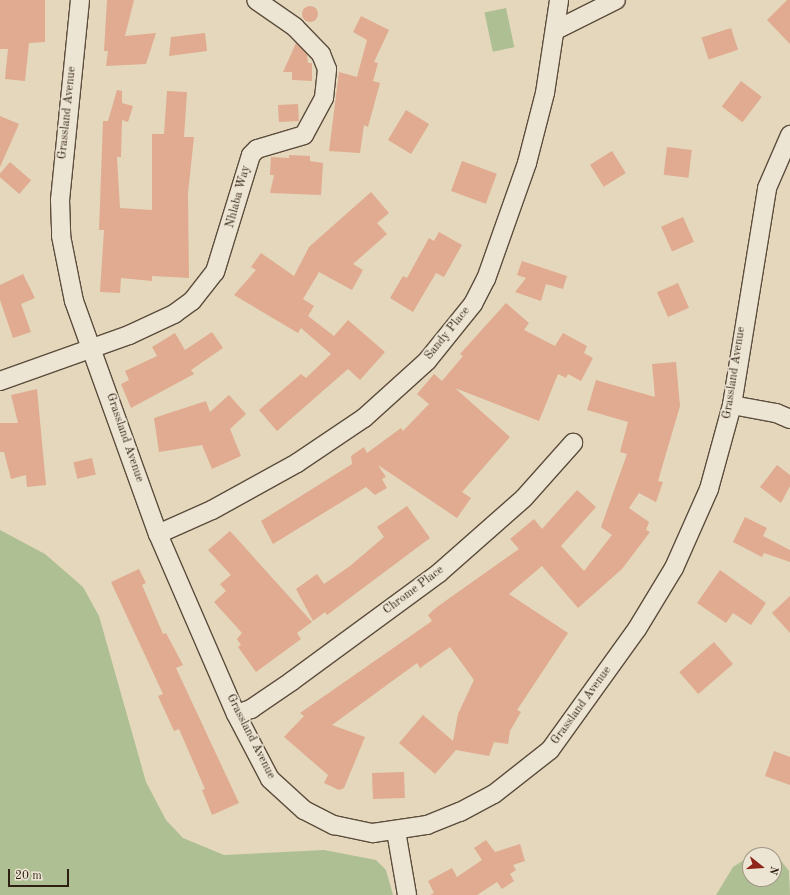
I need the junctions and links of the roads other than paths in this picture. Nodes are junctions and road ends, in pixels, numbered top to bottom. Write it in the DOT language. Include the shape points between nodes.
graph roads {
  1 [pos="80,0"];
  2 [pos="256,0"];
  3 [pos="559,0"];
  4 [pos="616,0"];
  5 [pos="556,30"];
  6 [pos="790,135"];
  7 [pos="93,349"];
  8 [pos="0,381"];
  9 [pos="732,405"];
  10 [pos="790,420"];
  11 [pos="573,444"];
  12 [pos="158,534"];
  13 [pos="236,714"];
  14 [pos="396,831"];
  15 [pos="407,895"];
  1 -- 7 [label="street, Grassland Avenue" via="60,200 61,236 74,301"];
  2 -- 7 [label="street, Nhlaba Way" via="295,27 321,54 327,80 317,115 304,135 257,149 251,155 215,272 192,300 174,314"];
  3 -- 5 [label="street, Sandy Place"];
  4 -- 5 [label="street"];
  5 -- 12 [label="street, Sandy Place" via="527,163 486,279 473,304 427,361 364,418 297,463 212,510"];
  6 -- 9 [label="street, Grassland Avenue" via="767,188"];
  7 -- 8 [label="street, Nhlaba Way"];
  7 -- 12 [label="street, Grassland Avenue"];
  9 -- 10 [label="street" via="776,413"];
  9 -- 14 [label="street, Grassland Avenue" via="709,489 674,568 575,719 550,750 494,794 460,812"];
  11 -- 13 [label="street, Chrome Place" via="524,498 439,573 292,681 251,709"];
  12 -- 13 [label="street, Grassland Avenue"];
  13 -- 14 [label="street, Grassland Avenue" via="270,779 304,810 334,825 373,833"];
  14 -- 15 [label="street"];
}
